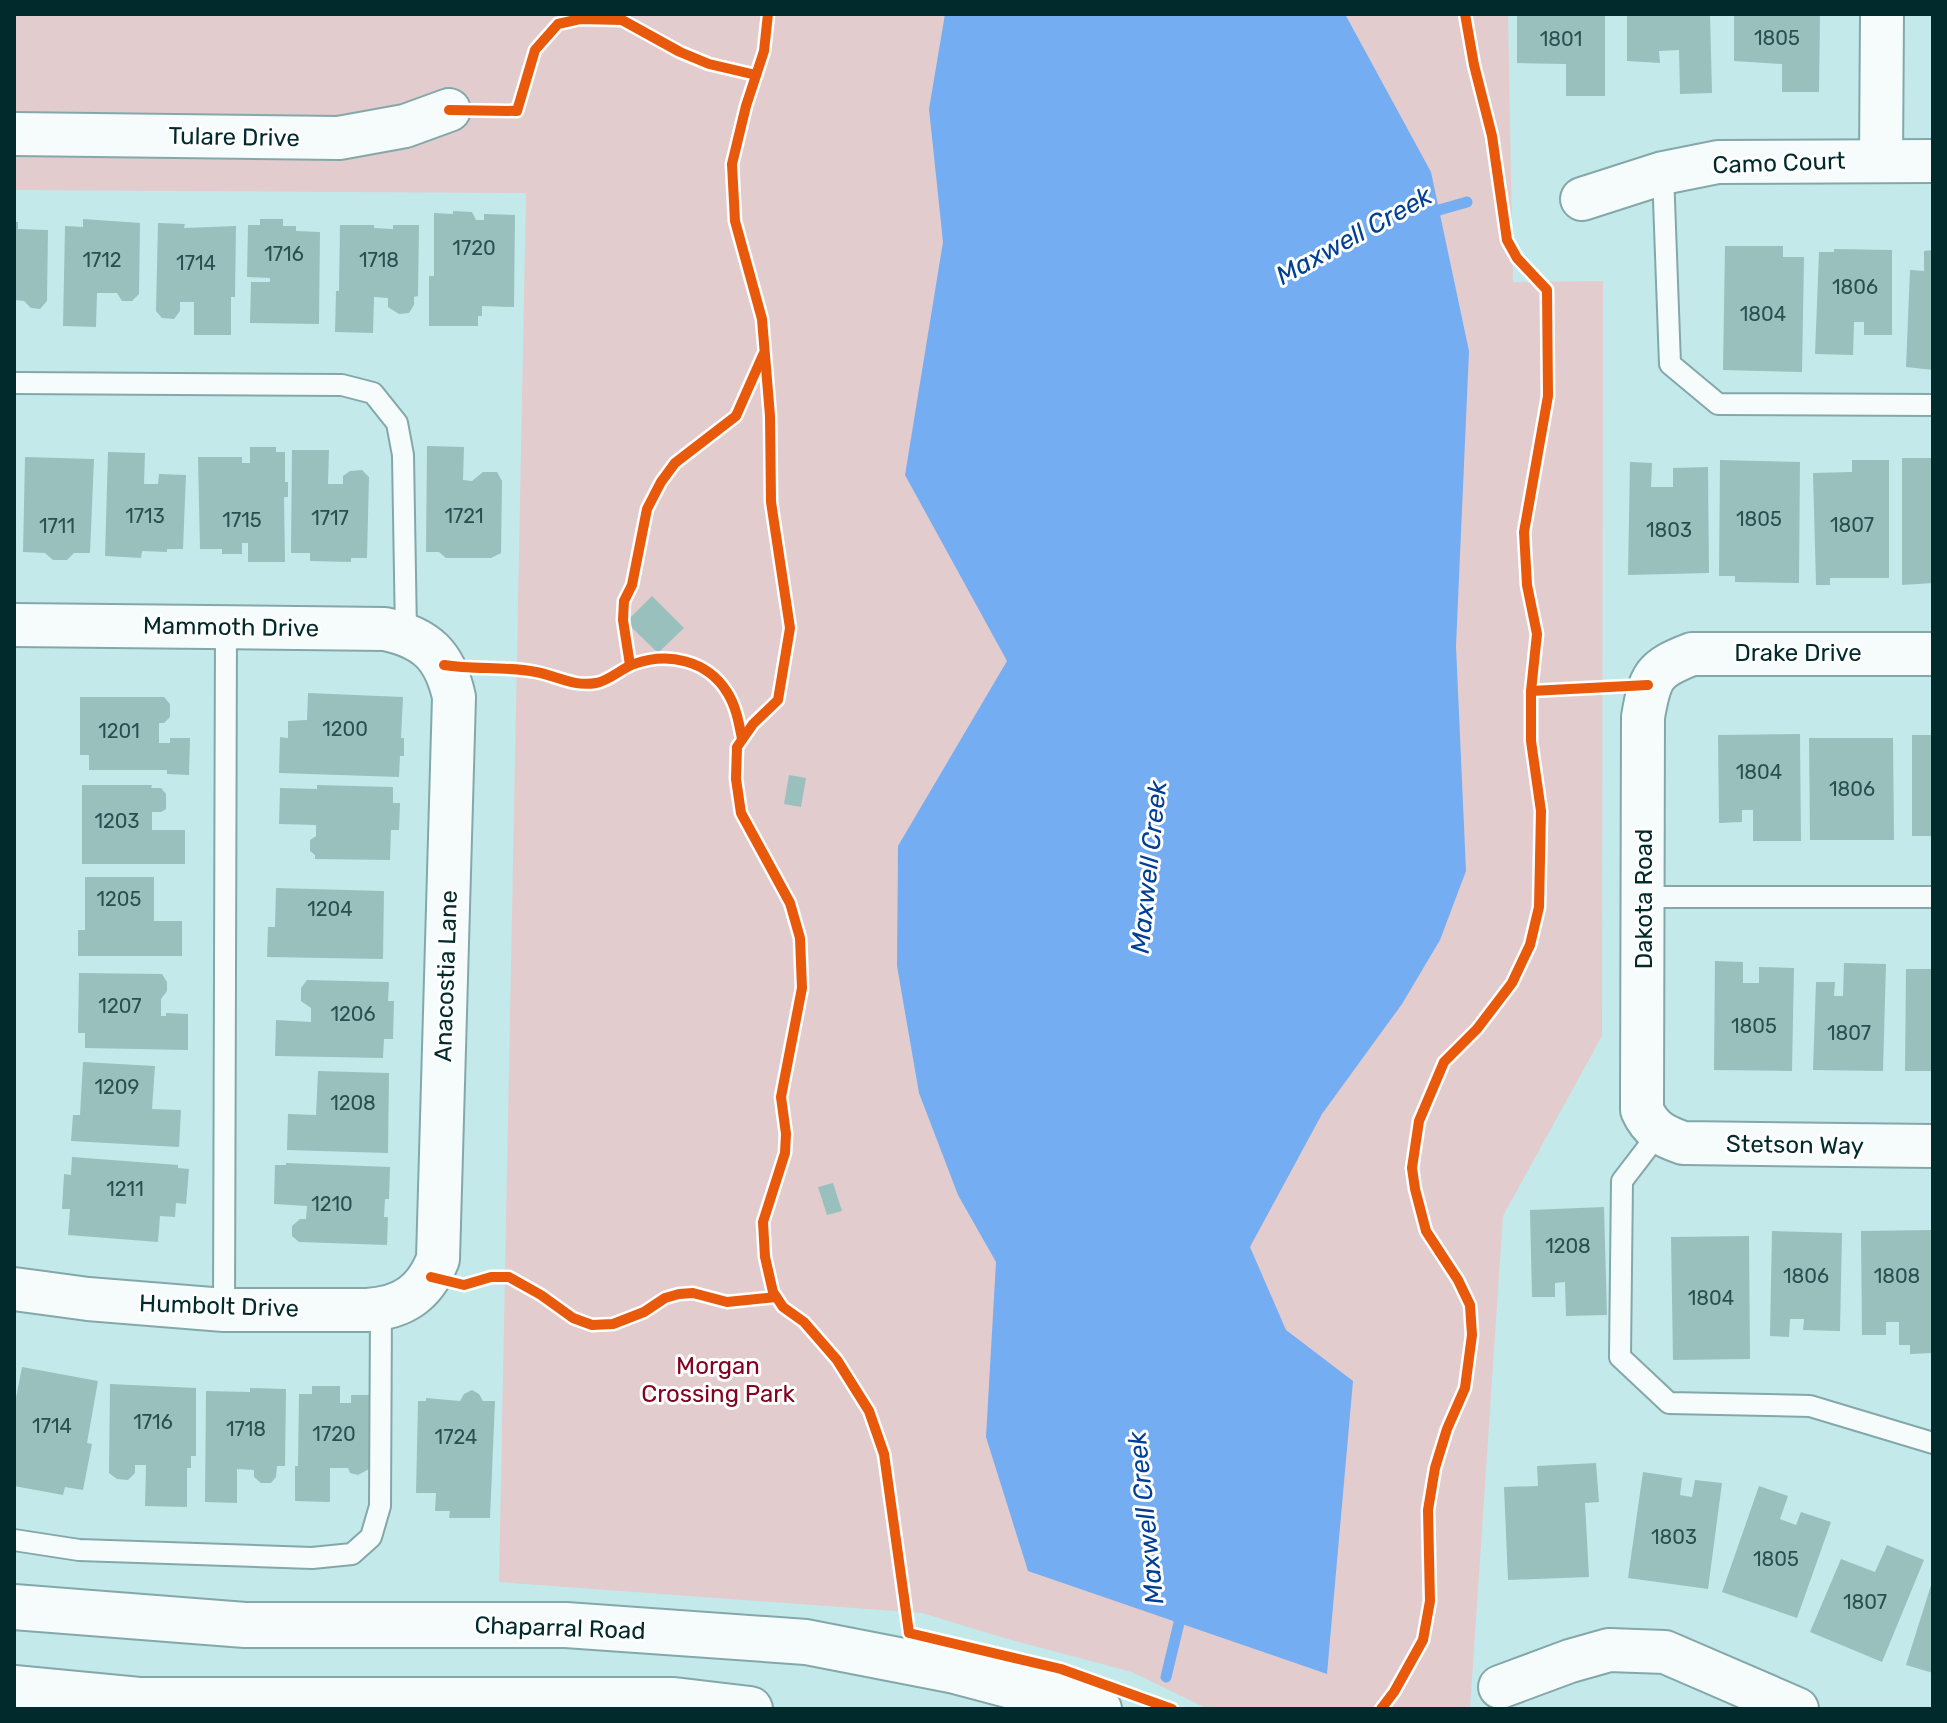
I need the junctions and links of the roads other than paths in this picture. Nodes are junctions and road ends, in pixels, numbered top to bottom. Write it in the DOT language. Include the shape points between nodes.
graph roads {
  1 [pos="1882,14"];
  2 [pos="449,110"];
  3 [pos="14,134"];
  4 [pos="1881,160"];
  5 [pos="1933,161"];
  6 [pos="1663,173"];
  7 [pos="1582,199"];
  8 [pos="14,383"];
  9 [pos="1933,405"];
  10 [pos="14,625"];
  11 [pos="226,628"];
  12 [pos="406,634"];
  13 [pos="1933,654"];
  14 [pos="440,658"];
  15 [pos="1665,665"];
  16 [pos="1644,897"];
  17 [pos="1933,897"];
  18 [pos="1658,1134"];
  19 [pos="1933,1146"];
  20 [pos="14,1289"];
  21 [pos="420,1292"];
  22 [pos="381,1309"];
  23 [pos="224,1310"];
  24 [pos="1933,1443"];
  25 [pos="14,1540"];
  26 [pos="14,1607"];
  27 [pos="1500,1687"];
  28 [pos="14,1688"];
  29 [pos="1744,1699"];
  30 [pos="750,1709"];
  31 [pos="1099,1709"];
  32 [pos="1797,1709"];
  1 -- 4 [label="street"];
  2 -- 3 [label="street, Tulare Drive" via="405,126 339,138"];
  4 -- 5 [label="street, Camo Court"];
  4 -- 6 [label="street, Camo Court" via="1718,162"];
  6 -- 7 [label="street, Camo Court"];
  6 -- 9 [label="lane" via="1670,364 1718,404"];
  8 -- 12 [label="lane" via="342,385 373,393 397,423 403,455"];
  10 -- 11 [label="street, Mammoth Drive"];
  11 -- 12 [label="street, Mammoth Drive" via="385,629"];
  11 -- 23 [label="lane"];
  12 -- 14 [label="street, Mammoth Drive"];
  13 -- 15 [label="street, Drake Drive" via="1726,652 1692,654"];
  14 -- 21 [label="street, Anacostia Lane" via="454,697 439,1228 438,1259"];
  15 -- 16 [label="street, Dakota Road" via="1648,685 1643,717"];
  16 -- 17 [label="lane"];
  16 -- 18 [label="street, Dakota Road" via="1642,1110"];
  18 -- 19 [label="street, Stetson Way" via="1683,1143"];
  18 -- 24 [label="lane" via="1622,1181 1620,1357 1669,1403 1810,1406"];
  20 -- 23 [label="street, Humbolt Drive"];
  21 -- 22 [label="street, Humbolt Drive"];
  22 -- 23 [label="street, Humbolt Drive"];
  22 -- 25 [label="lane" via="380,1506 371,1537 352,1554 312,1558 79,1550"];
  26 -- 31 [label="main road, Chaparral Road" via="245,1625 566,1625 806,1642 955,1671"];
  27 -- 29 [label="street" via="1609,1650 1665,1652"];
  28 -- 30 [label="main road" via="139,1700 674,1700"];
  29 -- 32 [label="street"];
}
